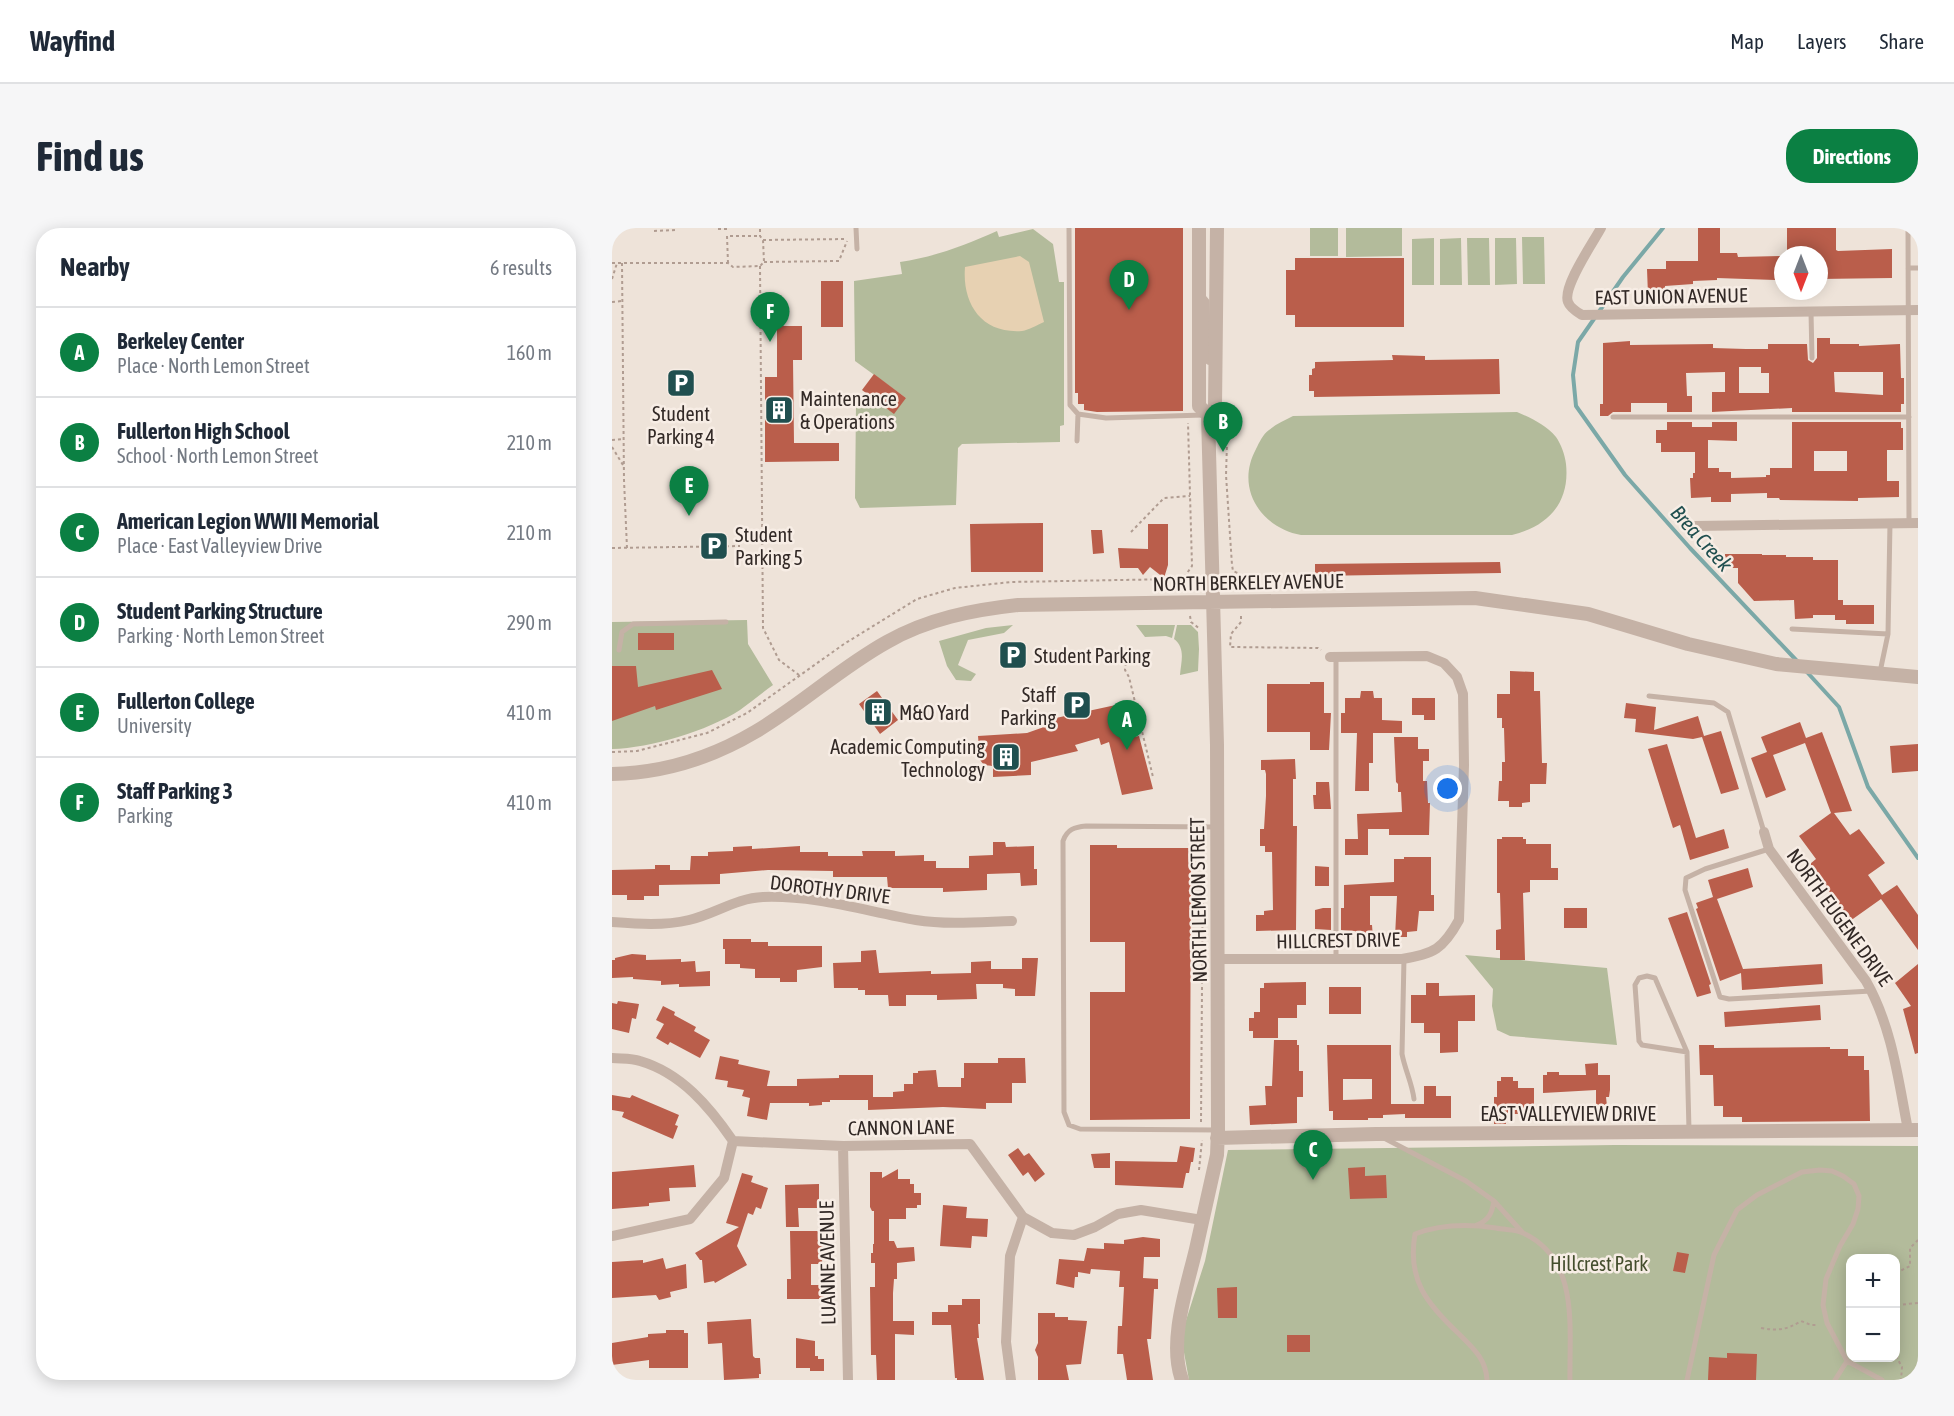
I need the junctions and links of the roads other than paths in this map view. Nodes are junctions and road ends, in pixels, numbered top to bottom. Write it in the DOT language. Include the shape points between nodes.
graph roads {
  1 [pos="856,228"];
  2 [pos="1069,228"];
  3 [pos="1198,228"];
  4 [pos="1217,228"];
  5 [pos="1601,228"];
  6 [pos="1908,228"];
  7 [pos="857,249"];
  8 [pos="1908,268"];
  9 [pos="1918,268"];
  10 [pos="1199,291"];
  11 [pos="1913,310"];
  12 [pos="1811,312"];
  13 [pos="1812,357"];
  14 [pos="1216,364"];
  15 [pos="1078,414"];
  16 [pos="1208,415"];
  17 [pos="1613,417"];
  18 [pos="1909,417"];
  19 [pos="1077,441"];
  20 [pos="1890,523"];
  21 [pos="1914,523"];
  22 [pos="1695,526"];
  23 [pos="1212,602"];
  24 [pos="726,622"];
  25 [pos="1792,629"];
  26 [pos="1888,634"];
  27 [pos="619,650"];
  28 [pos="1333,657"];
  29 [pos="1880,672"];
  30 [pos="1918,676"];
  31 [pos="1649,696"];
  32 [pos="612,774"];
  33 [pos="1217,827"];
  34 [pos="1764,832"];
  35 [pos="1769,849"];
  36 [pos="1012,921"];
  37 [pos="612,922"];
  38 [pos="1404,958"];
  39 [pos="1219,959"];
  40 [pos="1336,959"];
  41 [pos="1872,991"];
  42 [pos="1686,1052"];
  43 [pos="612,1058"];
  44 [pos="1414,1099"];
  45 [pos="1913,1130"];
  46 [pos="1689,1132"];
  47 [pos="1218,1134"];
  48 [pos="1376,1134"];
  49 [pos="733,1140"];
  50 [pos="843,1146"];
  51 [pos="1494,1201"];
  52 [pos="1023,1217"];
  53 [pos="1202,1220"];
  54 [pos="1475,1225"];
  55 [pos="1522,1232"];
  56 [pos="612,1236"];
  57 [pos="1846,1360"];
  58 [pos="1847,1362"];
  59 [pos="848,1380"];
  60 [pos="1011,1380"];
  61 [pos="1182,1380"];
  62 [pos="1487,1380"];
  63 [pos="1570,1380"];
  64 [pos="1687,1380"];
  65 [pos="1835,1380"];
  66 [pos="1882,1380"];
  1 -- 7 [label="lane"];
  2 -- 15 [label="lane" via="1070,405"];
  3 -- 10 [label="street, NORTH LEMON STREET"];
  4 -- 14 [label="street, NORTH LEMON STREET"];
  5 -- 12 [label="street, EAST UNION AVENUE" via="1567,289 1567,301 1582,315"];
  6 -- 8 [label="lane"];
  8 -- 9 [label="lane"];
  8 -- 11 [label="lane"];
  10 -- 14 [label="lane" via="1207,301 1208,362"];
  10 -- 16 [label="street, NORTH LEMON STREET" via="1199,406"];
  11 -- 12 [label="street, EAST UNION AVENUE"];
  11 -- 18 [label="lane"];
  12 -- 13 [label="lane"];
  14 -- 16 [label="street, NORTH LEMON STREET" via="1215,407"];
  15 -- 16 [label="lane" via="1106,418"];
  15 -- 19 [label="lane"];
  16 -- 23 [label="street, NORTH LEMON STREET"];
  17 -- 18 [label="lane"];
  18 -- 21 [label="lane"];
  20 -- 21 [label="street"];
  20 -- 22 [label="street"];
  20 -- 26 [label="lane"];
  23 -- 29 [label="street, NORTH BERKELEY AVENUE" via="1475,598 1588,614 1688,645 1776,664"];
  23 -- 32 [label="street, NORTH BERKELEY AVENUE" via="1017,605 948,616 888,641 755,732 714,753 673,767"];
  23 -- 33 [label="street, NORTH LEMON STREET"];
  24 -- 27 [label="lane" via="633,624 622,632"];
  25 -- 26 [label="lane"];
  26 -- 29 [label="lane"];
  28 -- 38 [label="street, HILLCREST DRIVE" via="1427,656 1444,663 1457,677 1462,694 1459,920 1448,939 1436,949"];
  28 -- 40 [label="lane"];
  29 -- 30 [label="street, NORTH BERKELEY AVENUE"];
  31 -- 34 [label="lane" via="1714,703 1728,712"];
  33 -- 39 [label="street, NORTH LEMON STREET"];
  33 -- 47 [label="lane" via="1075,827 1065,834 1063,841 1064,1112 1069,1125 1080,1129 1201,1130"];
  34 -- 35 [label="street, NORTH EUGENE DRIVE"];
  35 -- 41 [label="street, NORTH EUGENE DRIVE"];
  35 -- 41 [label="lane" via="1686,878 1685,890 1720,997"];
  36 -- 37 [label="street, DOROTHY DRIVE" via="918,920 790,897 760,897 730,903 690,920 648,925"];
  38 -- 40 [label="street, HILLCREST DRIVE"];
  38 -- 44 [label="lane" via="1402,1054"];
  39 -- 40 [label="street, HILLCREST DRIVE"];
  39 -- 47 [label="street, NORTH LEMON STREET"];
  41 -- 45 [label="street, NORTH EUGENE DRIVE" via="1892,1041"];
  42 -- 42 [label="lane" via="1655,978 1638,978 1635,985 1639,1041 1642,1045"];
  42 -- 46 [label="lane"];
  43 -- 49 [label="street" via="639,1061 675,1076 709,1107"];
  45 -- 46 [label="street, EAST VALLEYVIEW DRIVE"];
  46 -- 48 [label="street, EAST VALLEYVIEW DRIVE"];
  47 -- 48 [label="street, EAST VALLEYVIEW DRIVE"];
  47 -- 53 [label="street, NORTH LEMON STREET"];
  48 -- 51 [label="lane" via="1466,1181"];
  49 -- 50 [label="street, CANNON LANE"];
  49 -- 56 [label="street" via="724,1179 690,1219"];
  50 -- 52 [label="street, CANNON LANE" via="970,1144"];
  50 -- 59 [label="street, LUANNE AVENUE"];
  51 -- 54 [label="lane" via="1491,1214"];
  51 -- 55 [label="lane"];
  52 -- 53 [label="street, CANNON LANE" via="1052,1233 1074,1235 1118,1214 1141,1210"];
  52 -- 60 [label="street" via="1010,1256 1006,1342"];
  53 -- 61 [label="street, NORTH LEMON STREET" via="1178,1342"];
  54 -- 55 [label="lane"];
  54 -- 62 [label="lane" via="1433,1227 1415,1234 1413,1269 1438,1314 1478,1353"];
  55 -- 63 [label="lane" via="1544,1247 1558,1263 1566,1282"];
  57 -- 64 [label="lane" via="1827,1323 1823,1305 1826,1279 1858,1209 1859,1196 1854,1184 1844,1176 1832,1171 1802,1172 1737,1210 1714,1255"];
  58 -- 65 [label="lane"];
  58 -- 66 [label="lane"];
}
